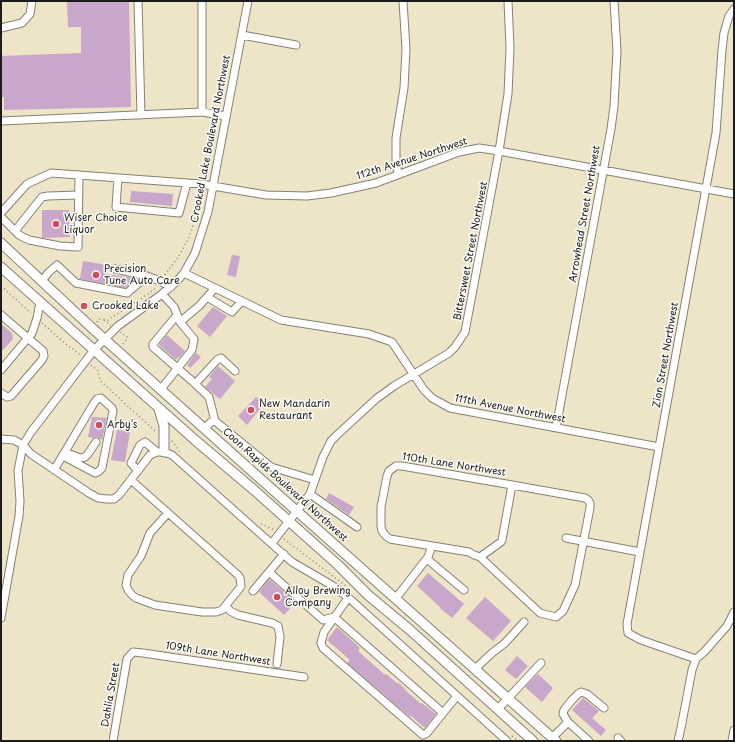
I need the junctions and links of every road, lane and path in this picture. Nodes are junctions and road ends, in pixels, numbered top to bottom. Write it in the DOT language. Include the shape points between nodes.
graph roads {
  1 [pos="32,1"];
  2 [pos="138,1"];
  3 [pos="202,1"];
  4 [pos="248,1"];
  5 [pos="403,1"];
  6 [pos="508,1"];
  7 [pos="614,1"];
  8 [pos="734,9"];
  9 [pos="1,28"];
  10 [pos="242,35"];
  11 [pos="296,45"];
  12 [pos="202,112"];
  13 [pos="141,115"];
  14 [pos="226,116"];
  15 [pos="1,121"];
  16 [pos="499,150"];
  17 [pos="603,170"];
  18 [pos="398,174"];
  19 [pos="80,175"];
  20 [pos="118,178"];
  21 [pos="187,183"];
  22 [pos="201,184"];
  23 [pos="213,186"];
  24 [pos="707,189"];
  25 [pos="734,194"];
  26 [pos="79,195"];
  27 [pos="1,213"];
  28 [pos="1,218"];
  29 [pos="15,231"];
  30 [pos="1,243"];
  31 [pos="1,267"];
  32 [pos="115,269"];
  33 [pos="184,273"];
  34 [pos="147,276"];
  35 [pos="42,281"];
  36 [pos="160,281"];
  37 [pos="1,286"];
  38 [pos="171,287"];
  39 [pos="215,288"];
  40 [pos="162,294"];
  41 [pos="207,297"];
  42 [pos="242,301"];
  43 [pos="40,302"];
  44 [pos="1,315"];
  45 [pos="34,316"];
  46 [pos="178,318"];
  47 [pos="99,319"];
  48 [pos="39,320"];
  49 [pos="105,338"];
  50 [pos="28,339"];
  51 [pos="94,350"];
  52 [pos="76,351"];
  53 [pos="177,368"];
  54 [pos="1,370"];
  55 [pos="98,371"];
  56 [pos="235,371"];
  57 [pos="413,375"];
  58 [pos="195,384"];
  59 [pos="161,389"];
  60 [pos="1,393"];
  61 [pos="158,406"];
  62 [pos="216,421"];
  63 [pos="205,428"];
  64 [pos="556,428"];
  65 [pos="159,434"];
  66 [pos="170,438"];
  67 [pos="1,439"];
  68 [pos="96,442"];
  69 [pos="23,445"];
  70 [pos="659,447"];
  71 [pos="160,452"];
  72 [pos="64,454"];
  73 [pos="185,457"];
  74 [pos="54,470"];
  75 [pos="138,471"];
  76 [pos="131,480"];
  77 [pos="315,480"];
  78 [pos="512,485"];
  79 [pos="310,494"];
  80 [pos="298,511"];
  81 [pos="168,513"];
  82 [pos="289,522"];
  83 [pos="260,523"];
  84 [pos="357,527"];
  85 [pos="272,529"];
  86 [pos="566,538"];
  87 [pos="583,541"];
  88 [pos="272,543"];
  89 [pos="432,546"];
  90 [pos="640,552"];
  91 [pos="284,554"];
  92 [pos="480,557"];
  93 [pos="427,559"];
  94 [pos="269,572"];
  95 [pos="464,590"];
  96 [pos="253,591"];
  97 [pos="348,598"];
  98 [pos="396,598"];
  99 [pos="226,606"];
  100 [pos="734,612"];
  101 [pos="334,617"];
  102 [pos="1,618"];
  103 [pos="524,622"];
  104 [pos="727,626"];
  105 [pos="734,629"];
  106 [pos="131,654"];
  107 [pos="696,659"];
  108 [pos="541,663"];
  109 [pos="277,664"];
  110 [pos="475,669"];
  111 [pos="304,677"];
  112 [pos="457,696"];
  113 [pos="508,698"];
  114 [pos="604,708"];
  115 [pos="498,709"];
  116 [pos="443,713"];
  117 [pos="568,722"];
  118 [pos="734,730"];
  119 [pos="554,739"];
  120 [pos="502,740"];
  121 [pos="113,741"];
  122 [pos="533,741"];
  123 [pos="589,741"];
  124 [pos="678,741"];
  125 [pos="732,741"];
  1 -- 9 [label="street" via="30,14 22,23"];
  2 -- 13 [label="street"];
  3 -- 12 [label="street"];
  4 -- 10 [label="street, Crooked Lake Boulevard Northwest"];
  5 -- 18 [label="street" via="406,49 404,88 396,138"];
  6 -- 16 [label="street, Bittersweet Street Northwest" via="510,73"];
  7 -- 17 [label="street, Arrowhead Street Northwest" via="617,51 614,106"];
  8 -- 24 [label="street, Zion Street Northwest" via="729,16 724,38 716,133"];
  10 -- 11 [label="street"];
  10 -- 14 [label="street, Crooked Lake Boulevard Northwest"];
  12 -- 13 [label="street"];
  12 -- 14 [label="street"];
  13 -- 15 [label="street"];
  14 -- 23 [label="street, Crooked Lake Boulevard Northwest"];
  16 -- 17 [label="street, 112th Avenue Northwest"];
  16 -- 18 [label="street, 112th Avenue Northwest" via="468,150"];
  16 -- 57 [label="street, Bittersweet Street Northwest" via="465,332 449,353"];
  17 -- 24 [label="street, 112th Avenue Northwest"];
  17 -- 64 [label="street, Arrowhead Street Northwest"];
  18 -- 23 [label="street, 112th Avenue Northwest" via="354,189 307,196 266,195"];
  19 -- 20 [label="street, 112th Avenue Northwest"];
  19 -- 26 [label="street"];
  19 -- 27 [label="street, 112th Avenue Northwest" via="51,173 27,184"];
  20 -- 21 [label="street, 112th Avenue Northwest"];
  20 -- 21 [label="street" via="116,207 179,213"];
  21 -- 22 [label="street, 112th Avenue Northwest"];
  22 -- 23 [label="street, 112th Avenue Northwest"];
  22 -- 36 [label="path" via="194,222 185,246"];
  23 -- 33 [label="street, Crooked Lake Boulevard Northwest" via="202,235"];
  24 -- 25 [label="street, 112th Avenue Northwest"];
  24 -- 70 [label="street, Zion Street Northwest"];
  26 -- 29 [label="street" via="42,197"];
  26 -- 29 [label="street" via="78,247 29,240"];
  28 -- 29 [label="street"];
  30 -- 35 [label="main road, Coon Rapids Boulevard Northwest"];
  31 -- 43 [label="main road"];
  32 -- 34 [label="street"];
  33 -- 38 [label="street, Crooked Lake Boulevard Northwest"];
  33 -- 39 [label="street, 111th Avenue Northwest"];
  34 -- 35 [label="street" via="127,293 76,284 57,265"];
  34 -- 36 [label="street"];
  35 -- 49 [label="main road, Coon Rapids Boulevard Northwest"];
  36 -- 38 [label="street"];
  36 -- 47 [label="path" via="148,294 108,320"];
  37 -- 45 [label="path"];
  38 -- 40 [label="street, Crooked Lake Boulevard Northwest"];
  39 -- 41 [label="street"];
  39 -- 42 [label="street, 111th Avenue Northwest"];
  40 -- 46 [label="street" via="174,307"];
  40 -- 49 [label="street, Crooked Lake Boulevard Northwest"];
  41 -- 42 [label="street" via="232,312"];
  41 -- 46 [label="street" via="199,306"];
  42 -- 57 [label="street, 111th Avenue Northwest" via="281,320 369,334 392,342"];
  43 -- 50 [label="street" via="37,318"];
  43 -- 51 [label="main road"];
  44 -- 50 [label="street"];
  46 -- 53 [label="street" via="194,338 192,350"];
  46 -- 53 [label="street" via="153,344 153,347"];
  48 -- 52 [label="path"];
  49 -- 51 [label="street, Crooked Lake Boulevard Northwest"];
  49 -- 59 [label="main road, Coon Rapids Boulevard Northwest"];
  50 -- 54 [label="street"];
  50 -- 60 [label="street" via="43,351 44,356 11,396 7,397"];
  51 -- 61 [label="main road"];
  51 -- 69 [label="street, Crooked Lake Boulevard Northwest"];
  53 -- 58 [label="street"];
  53 -- 59 [label="street"];
  55 -- 65 [label="path" via="104,385"];
  56 -- 58 [label="street" via="221,358"];
  57 -- 64 [label="street, 111th Avenue Northwest" via="432,398 450,408"];
  57 -- 77 [label="street, Bittersweet Street Northwest" via="376,399 337,434 323,457"];
  58 -- 62 [label="street" via="209,397"];
  59 -- 63 [label="main road, Coon Rapids Boulevard Northwest"];
  61 -- 71 [label="main road" via="164,426"];
  61 -- 82 [label="main road"];
  62 -- 63 [label="street"];
  62 -- 77 [label="street" via="271,467"];
  63 -- 80 [label="main road, Coon Rapids Boulevard Northwest"];
  64 -- 70 [label="street, 111th Avenue Northwest"];
  66 -- 73 [label="path"];
  67 -- 69 [label="street" via="14,440"];
  68 -- 72 [label="street" via="85,457"];
  69 -- 74 [label="street" via="30,454"];
  69 -- 102 [label="street, Crooked Lake Boulevard Northwest" via="18,471 19,516"];
  70 -- 90 [label="street, Zion Street Northwest"];
  71 -- 75 [label="street" via="150,455"];
  71 -- 75 [label="street" via="145,442 140,445 131,463"];
  71 -- 88 [label="street" via="177,459"];
  72 -- 72 [label="street" via="94,473 102,468 113,411 101,398 94,403"];
  72 -- 74 [label="street"];
  74 -- 76 [label="street" via="89,493 107,500 119,496"];
  75 -- 76 [label="street"];
  76 -- 81 [label="street"];
  77 -- 79 [label="street, Bittersweet Street Northwest"];
  78 -- 87 [label="street, 110th Lane Northwest" via="588,500 590,508"];
  78 -- 89 [label="street, 110th Lane Northwest" via="402,466 392,468 387,476 381,507 382,531 390,538"];
  78 -- 92 [label="street, 110th Lane Northwest" via="502,540"];
  79 -- 80 [label="street, Bittersweet Street Northwest"];
  79 -- 84 [label="street"];
  80 -- 82 [label="street, Bittersweet Street Northwest"];
  80 -- 98 [label="main road, Coon Rapids Boulevard Northwest"];
  81 -- 99 [label="street" via="240,578 241,586"];
  81 -- 99 [label="street" via="150,534 141,556 128,575 128,590 136,598 155,605 210,613 222,610"];
  82 -- 88 [label="street, Bittersweet Street Northwest"];
  82 -- 115 [label="main road"];
  83 -- 85 [label="path"];
  86 -- 87 [label="street"];
  87 -- 90 [label="street"];
  87 -- 92 [label="street, 110th Lane Northwest" via="573,592 563,611 556,616 540,613"];
  88 -- 91 [label="street"];
  89 -- 92 [label="street, 110th Lane Northwest" via="469,552"];
  89 -- 93 [label="street"];
  90 -- 107 [label="street, Zion Street Northwest" via="627,624 628,633"];
  91 -- 94 [label="street"];
  91 -- 97 [label="street" via="292,562"];
  93 -- 95 [label="street"];
  93 -- 98 [label="street"];
  94 -- 96 [label="street"];
  94 -- 101 [label="street" via="323,620"];
  97 -- 101 [label="street"];
  97 -- 112 [label="street"];
  98 -- 110 [label="main road, Coon Rapids Boulevard Northwest"];
  99 -- 109 [label="street" via="238,615 278,626 280,636"];
  100 -- 104 [label="street"];
  101 -- 116 [label="street"];
  101 -- 116 [label="street" via="324,632 321,643 323,648 423,735"];
  103 -- 110 [label="street" via="505,643"];
  104 -- 105 [label="street"];
  104 -- 107 [label="street"];
  106 -- 111 [label="street, 109th Lane Northwest" via="137,652"];
  106 -- 121 [label="street, Dahlia Street" via="127,659"];
  107 -- 124 [label="street"];
  108 -- 113 [label="street"];
  110 -- 113 [label="main road, Coon Rapids Boulevard Northwest"];
  112 -- 116 [label="street"];
  112 -- 120 [label="street"];
  113 -- 115 [label="street"];
  113 -- 119 [label="main road, Coon Rapids Boulevard Northwest"];
  114 -- 117 [label="street" via="581,692 564,710 563,714"];
  115 -- 122 [label="main road"];
  117 -- 119 [label="street"];
  117 -- 123 [label="street"];
  118 -- 125 [label="street"];
}
